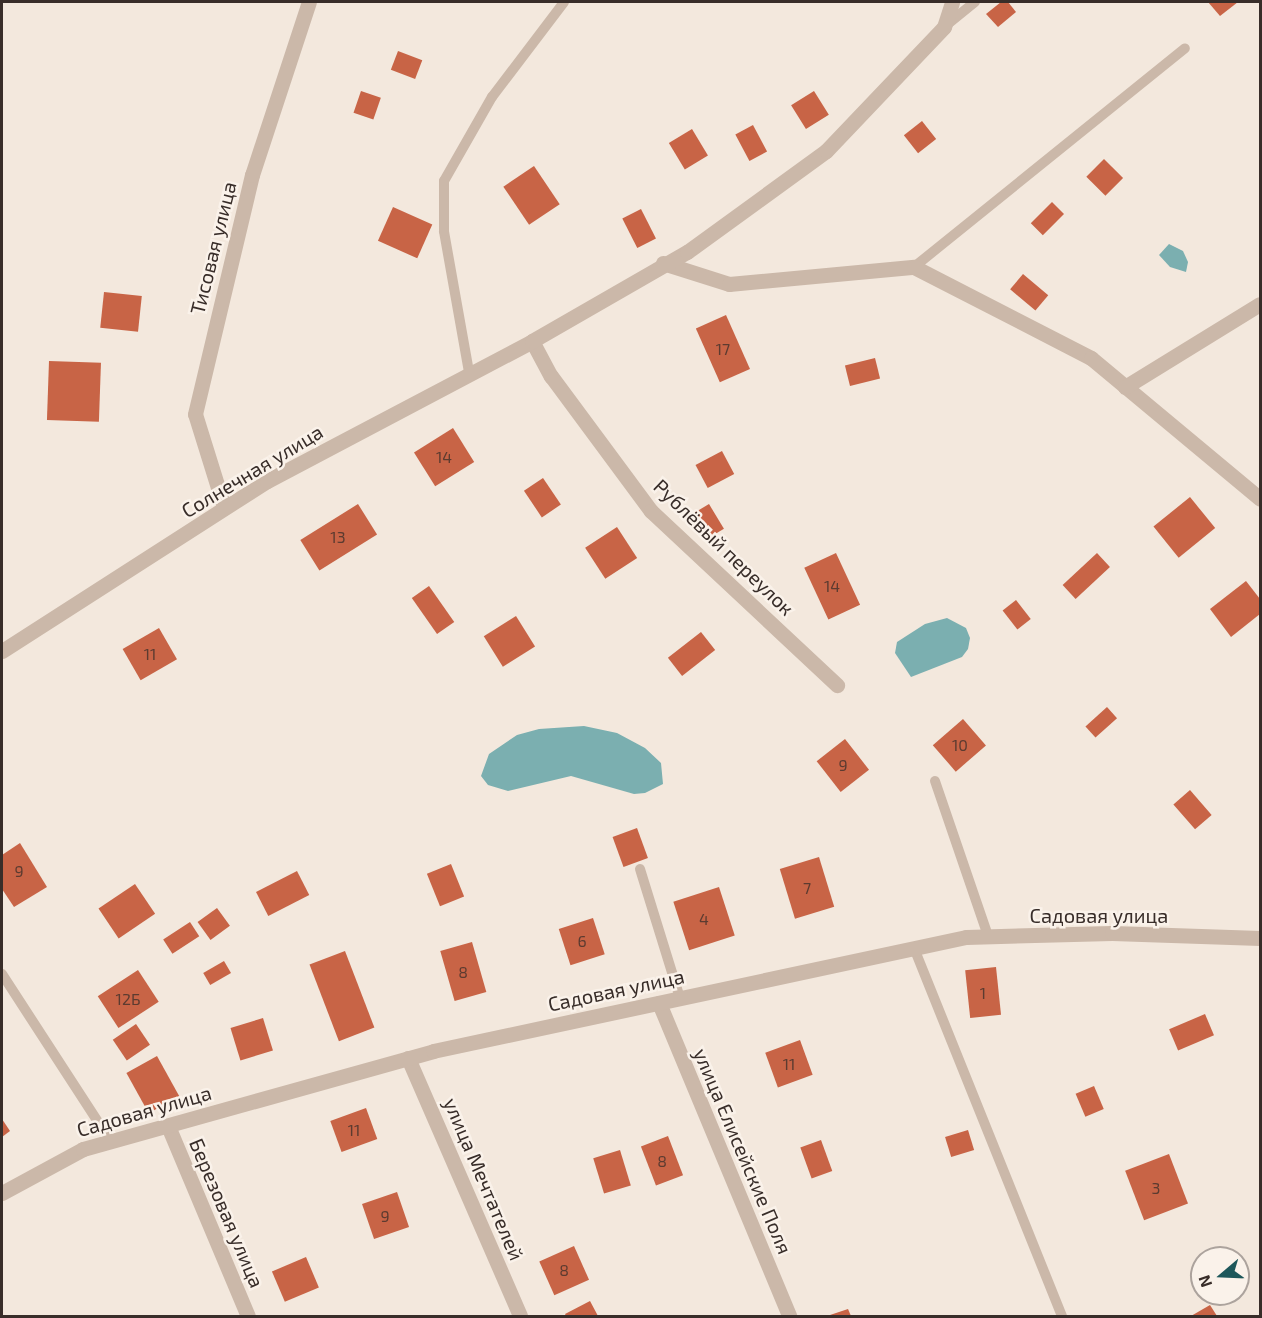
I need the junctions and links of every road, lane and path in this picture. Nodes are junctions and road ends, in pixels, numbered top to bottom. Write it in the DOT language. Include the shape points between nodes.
graph roads {
  1 [pos="309,2"];
  2 [pos="564,2"];
  3 [pos="952,2"];
  4 [pos="975,2"];
  5 [pos="944,27"];
  6 [pos="1185,48"];
  7 [pos="663,263"];
  8 [pos="915,267"];
  9 [pos="1260,304"];
  10 [pos="532,341"];
  11 [pos="469,372"];
  12 [pos="1125,387"];
  13 [pos="1260,499"];
  14 [pos="224,507"];
  15 [pos="2,651"];
  16 [pos="837,685"];
  17 [pos="935,781"];
  18 [pos="640,869"];
  19 [pos="988,936"];
  20 [pos="1260,938"];
  21 [pos="914,948"];
  22 [pos="2,974"];
  23 [pos="680,998"];
  24 [pos="659,1003"];
  25 [pos="408,1058"];
  26 [pos="168,1126"];
  27 [pos="111,1142"];
  28 [pos="2,1193"];
  29 [pos="248,1317"];
  30 [pos="520,1317"];
  31 [pos="789,1317"];
  32 [pos="1062,1317"];
  1 -- 14 [label="street, Тисовая улица" via="252,175 195,414"];
  2 -- 11 [label="lane" via="492,97 444,181 444,231"];
  3 -- 5 [label="street"];
  4 -- 5 [label="lane"];
  5 -- 7 [label="street, Солнечная улица" via="826,151 687,252"];
  6 -- 8 [label="lane"];
  7 -- 8 [label="street" via="729,284"];
  7 -- 10 [label="street, Солнечная улица"];
  8 -- 12 [label="street" via="1091,358"];
  9 -- 12 [label="street"];
  10 -- 11 [label="street, Солнечная улица"];
  10 -- 16 [label="street, Рублёвый переулок" via="551,376 651,511"];
  11 -- 14 [label="street, Солнечная улица"];
  12 -- 13 [label="street"];
  14 -- 15 [label="street, Солнечная улица" via="161,552"];
  17 -- 19 [label="lane"];
  18 -- 23 [label="lane"];
  19 -- 20 [label="street, Садовая улица" via="1112,933"];
  19 -- 21 [label="street, Садовая улица" via="966,936"];
  21 -- 23 [label="street, Садовая улица"];
  21 -- 32 [label="lane"];
  22 -- 27 [label="lane"];
  23 -- 24 [label="street, Садовая улица"];
  24 -- 25 [label="street, Садовая улица"];
  24 -- 31 [label="street, улица Елисейские Поля"];
  25 -- 26 [label="street, Садовая улица"];
  25 -- 30 [label="street, улица Мечтателей"];
  26 -- 27 [label="street, Садовая улица"];
  26 -- 29 [label="street, Березовая улица"];
  27 -- 28 [label="street, Садовая улица" via="83,1149"];
}
